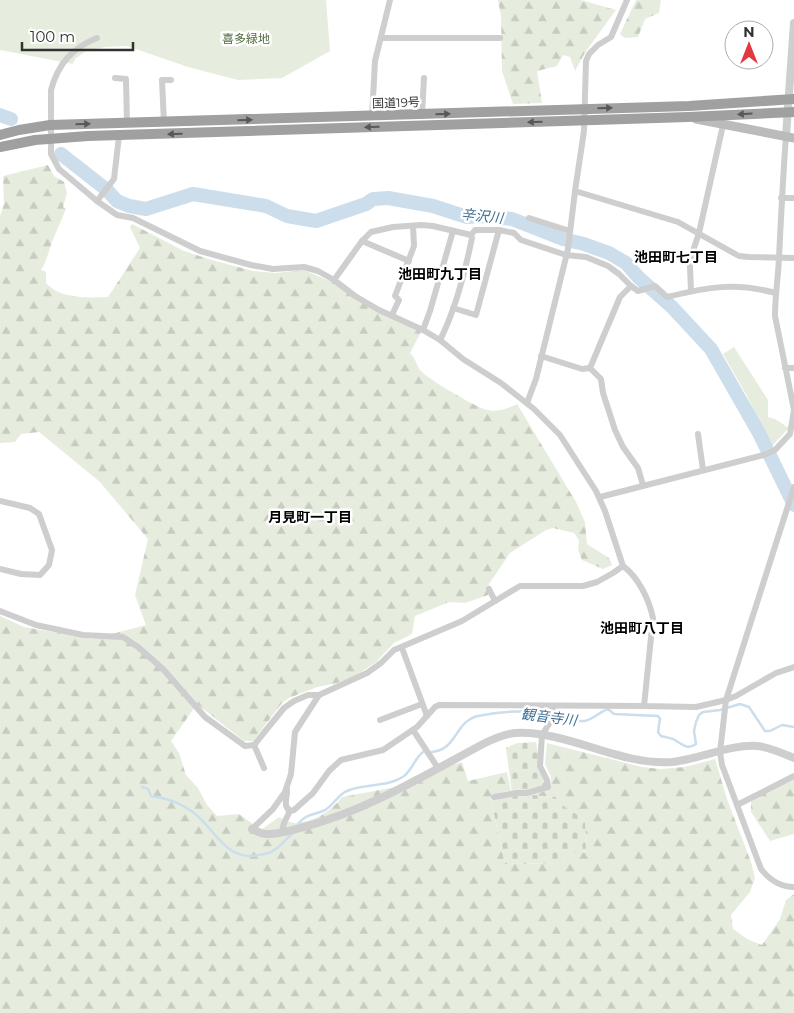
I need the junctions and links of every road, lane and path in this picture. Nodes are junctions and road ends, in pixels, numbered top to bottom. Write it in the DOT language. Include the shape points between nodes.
graph roads {
  1 [pos="390,0"];
  2 [pos="628,0"];
  3 [pos="794,22"];
  4 [pos="97,38"];
  5 [pos="380,38"];
  6 [pos="500,38"];
  7 [pos="793,64"];
  8 [pos="115,78"];
  9 [pos="424,78"];
  10 [pos="171,80"];
  11 [pos="792,99"];
  12 [pos="585,109"];
  13 [pos="791,112"];
  14 [pos="422,114"];
  15 [pos="372,116"];
  16 [pos="688,117"];
  17 [pos="585,120"];
  18 [pos="164,123"];
  19 [pos="127,124"];
  20 [pos="50,125"];
  21 [pos="722,125"];
  22 [pos="0,135"];
  23 [pos="119,136"];
  24 [pos="790,137"];
  25 [pos="50,138"];
  26 [pos="0,148"];
  27 [pos="575,192"];
  28 [pos="99,198"];
  29 [pos="781,198"];
  30 [pos="794,198"];
  31 [pos="529,218"];
  32 [pos="414,226"];
  33 [pos="498,230"];
  34 [pos="453,231"];
  35 [pos="570,232"];
  36 [pos="699,233"];
  37 [pos="471,236"];
  38 [pos="362,241"];
  39 [pos="567,252"];
  40 [pos="779,257"];
  41 [pos="794,258"];
  42 [pos="409,261"];
  43 [pos="334,280"];
  44 [pos="631,286"];
  45 [pos="692,291"];
  46 [pos="776,293"];
  47 [pos="453,308"];
  48 [pos="392,315"];
  49 [pos="423,330"];
  50 [pos="440,340"];
  51 [pos="541,356"];
  52 [pos="590,368"];
  53 [pos="785,368"];
  54 [pos="794,368"];
  55 [pos="527,403"];
  56 [pos="698,434"];
  57 [pos="792,435"];
  58 [pos="703,470"];
  59 [pos="643,485"];
  60 [pos="793,490"];
  61 [pos="600,497"];
  62 [pos="0,501"];
  63 [pos="623,566"];
  64 [pos="0,570"];
  65 [pos="489,589"];
  66 [pos="495,601"];
  67 [pos="0,611"];
  68 [pos="402,648"];
  69 [pos="794,667"];
  70 [pos="319,695"];
  71 [pos="422,704"];
  72 [pos="644,706"];
  73 [pos="725,706"];
  74 [pos="552,711"];
  75 [pos="427,716"];
  76 [pos="380,720"];
  77 [pos="414,730"];
  78 [pos="542,735"];
  79 [pos="254,745"];
  80 [pos="720,752"];
  81 [pos="794,758"];
  82 [pos="264,768"];
  83 [pos="438,768"];
  84 [pos="794,776"];
  85 [pos="286,788"];
  86 [pos="494,798"];
  87 [pos="737,805"];
  88 [pos="290,811"];
  89 [pos="252,829"];
  90 [pos="282,832"];
  91 [pos="794,887"];
  1 -- 5 [label="street"];
  2 -- 12 [label="street" via="611,37 598,45 586,61"];
  3 -- 7 [label="street"];
  4 -- 20 [label="street" via="82,45 61,64 51,90"];
  5 -- 6 [label="street"];
  5 -- 15 [label="street" via="374,61"];
  7 -- 11 [label="street"];
  8 -- 19 [label="street" via="126,79"];
  9 -- 14 [label="street"];
  10 -- 18 [label="street" via="162,80"];
  12 -- 11 [label="highway, 国道19号, one-way"];
  11 -- 13 [label="street"];
  14 -- 12 [label="highway, 国道19号, one-way"];
  12 -- 17 [label="street"];
  13 -- 16 [label="highway, 国道19号, one-way"];
  13 -- 24 [label="street"];
  14 -- 15 [label="highway, 国道19号"];
  18 -- 15 [label="highway, 国道19号, one-way"];
  16 -- 17 [label="highway, 国道19号"];
  16 -- 21 [label="main road"];
  17 -- 23 [label="highway, 国道19号, one-way"];
  17 -- 27 [label="street"];
  18 -- 19 [label="highway, 国道19号"];
  20 -- 19 [label="highway, 国道19号, one-way"];
  20 -- 22 [label="highway, 国道19号"];
  20 -- 25 [label="street"];
  21 -- 24 [label="main road" via="732,124"];
  21 -- 36 [label="street"];
  23 -- 25 [label="highway, 国道19号"];
  23 -- 28 [label="street" via="112,183"];
  24 -- 29 [label="street"];
  25 -- 26 [label="highway, 国道19号"];
  25 -- 28 [label="street" via="51,154 59,169"];
  27 -- 35 [label="street"];
  27 -- 36 [label="street" via="678,222"];
  28 -- 43 [label="street" via="117,215 133,218 200,251 273,269 304,267"];
  29 -- 30 [label="street"];
  29 -- 40 [label="street"];
  31 -- 35 [label="street"];
  32 -- 34 [label="street"];
  32 -- 38 [label="street" via="371,232"];
  32 -- 42 [label="street" via="414,246"];
  33 -- 37 [label="street" via="476,230"];
  33 -- 39 [label="street" via="514,233 521,240"];
  33 -- 47 [label="street" via="476,315"];
  34 -- 37 [label="street"];
  34 -- 49 [label="street"];
  35 -- 39 [label="street"];
  36 -- 40 [label="street" via="739,256"];
  36 -- 45 [label="street" via="690,266"];
  37 -- 47 [label="street"];
  38 -- 42 [label="street"];
  38 -- 43 [label="street"];
  39 -- 44 [label="street" via="608,266"];
  39 -- 51 [label="street"];
  40 -- 41 [label="street"];
  40 -- 46 [label="street"];
  42 -- 48 [label="street"];
  43 -- 48 [label="street" via="355,296"];
  44 -- 45 [label="street" via="640,291 654,286 667,297"];
  44 -- 52 [label="street" via="620,297"];
  45 -- 46 [label="street" via="741,286"];
  46 -- 53 [label="street" via="775,316"];
  47 -- 50 [label="street"];
  48 -- 49 [label="street"];
  49 -- 50 [label="street"];
  50 -- 55 [label="street"];
  51 -- 52 [label="street" via="582,369"];
  51 -- 55 [label="street"];
  52 -- 59 [label="street" via="601,379 615,430 638,468"];
  53 -- 54 [label="street"];
  53 -- 57 [label="street" via="794,410"];
  55 -- 61 [label="street" via="560,435"];
  56 -- 58 [label="street"];
  57 -- 58 [label="street" via="775,450"];
  58 -- 59 [label="street"];
  59 -- 61 [label="street"];
  60 -- 73 [label="street"];
  61 -- 63 [label="street"];
  62 -- 64 [label="street" via="30,508 39,514 52,550 49,565 40,575"];
  63 -- 66 [label="street" via="590,584 520,586"];
  63 -- 72 [label="street" via="629,570 650,604 653,618"];
  65 -- 66 [label="street"];
  66 -- 68 [label="street" via="462,621"];
  67 -- 79 [label="street" via="44,627 83,635 123,637 163,669 205,716 245,746"];
  68 -- 70 [label="street" via="394,650 367,673"];
  68 -- 71 [label="street"];
  69 -- 73 [label="street" via="750,687"];
  70 -- 79 [label="street" via="301,697 284,708"];
  70 -- 85 [label="street" via="295,732 291,774"];
  71 -- 75 [label="street"];
  71 -- 76 [label="street"];
  72 -- 73 [label="street"];
  72 -- 74 [label="street" via="565,705"];
  73 -- 80 [label="street"];
  74 -- 75 [label="street" via="442,705"];
  74 -- 78 [label="street"];
  75 -- 77 [label="street"];
  77 -- 83 [label="street"];
  77 -- 88 [label="street" via="383,750 341,760 313,793"];
  78 -- 80 [label="street" via="645,761 672,762"];
  78 -- 83 [label="street" via="515,733 496,738"];
  78 -- 86 [label="street" via="540,766 548,787"];
  79 -- 82 [label="street"];
  80 -- 81 [label="street" via="758,746"];
  80 -- 87 [label="street"];
  83 -- 90 [label="street" via="358,810"];
  84 -- 87 [label="street"];
  85 -- 88 [label="street" via="285,803"];
  85 -- 89 [label="street" via="273,809"];
  87 -- 91 [label="street" via="761,868 768,877"];
  88 -- 90 [label="street"];
  89 -- 90 [label="street" via="264,834"];
}
